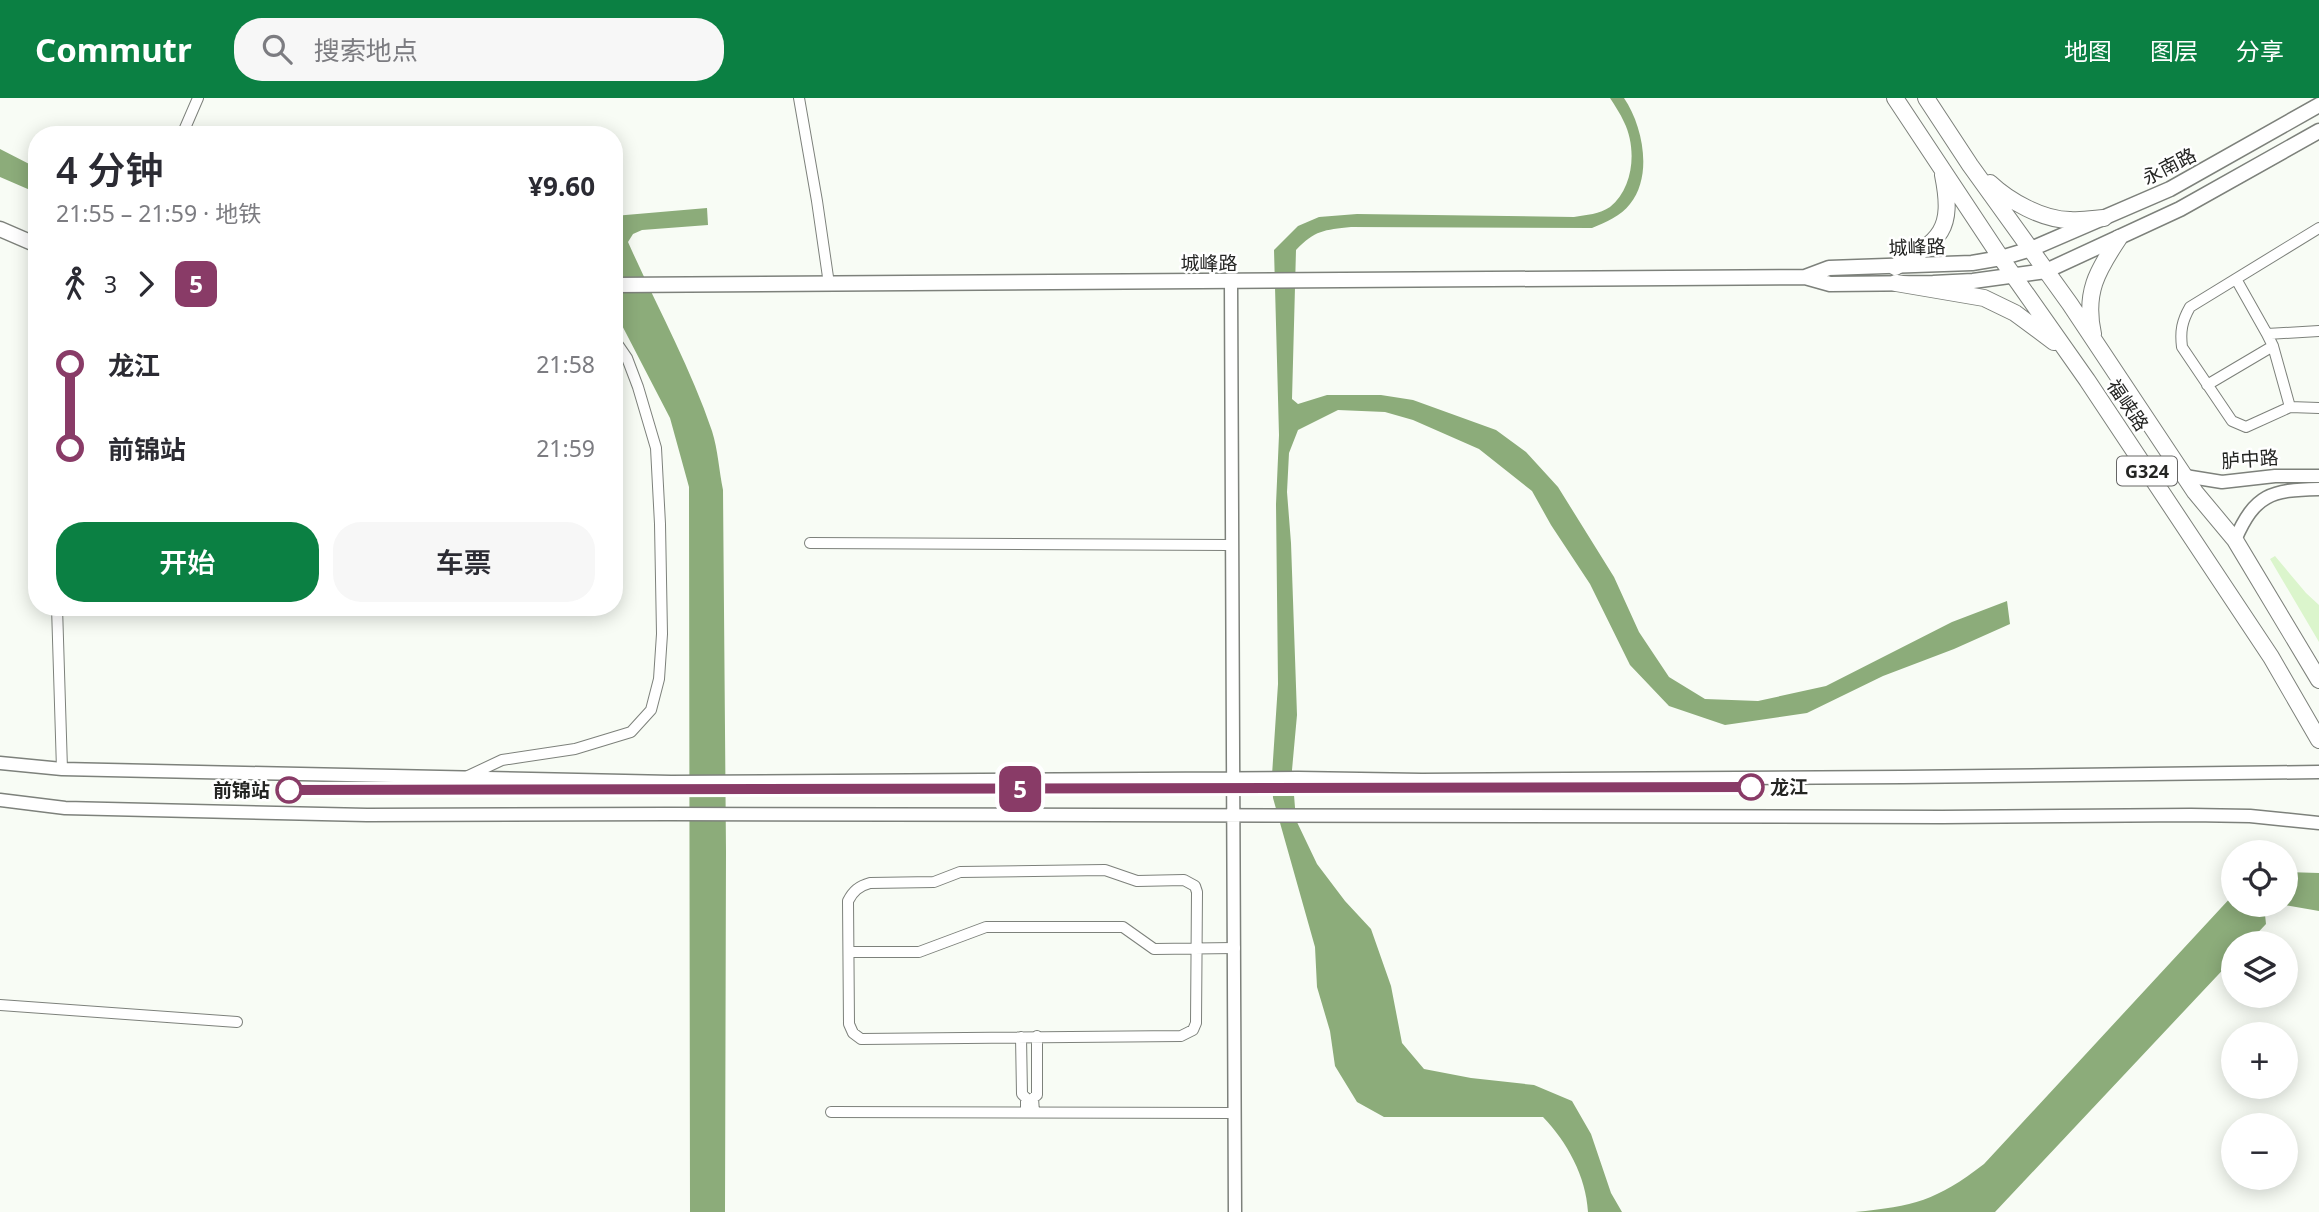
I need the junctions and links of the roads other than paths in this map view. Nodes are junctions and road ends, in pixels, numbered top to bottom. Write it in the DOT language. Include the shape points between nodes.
graph roads {
  1 [pos="198,98"];
  2 [pos="799,98"];
  3 [pos="1895,98"];
  4 [pos="1926,98"];
  5 [pos="2319,105"];
  6 [pos="186,126"];
  7 [pos="2319,131"];
  8 [pos="1951,135"];
  9 [pos="1929,150"];
  10 [pos="1970,165"];
  11 [pos="1942,169"];
  12 [pos="2104,218"];
  13 [pos="2319,228"];
  14 [pos="0,229"];
  15 [pos="2119,238"];
  16 [pos="28,241"];
  17 [pos="2031,249"];
  18 [pos="2001,258"];
  19 [pos="1932,266"];
  20 [pos="2046,271"];
  21 [pos="1896,275"];
  22 [pos="2014,275"];
  23 [pos="2236,279"];
  24 [pos="1231,282"];
  25 [pos="1933,283"];
  26 [pos="829,284"];
  27 [pos="623,285"];
  28 [pos="2319,331"];
  29 [pos="2267,334"];
  30 [pos="2095,343"];
  31 [pos="2273,346"];
  32 [pos="623,353"];
  33 [pos="2069,355"];
  34 [pos="2110,365"];
  35 [pos="2087,380"];
  36 [pos="2207,384"];
  37 [pos="2290,407"];
  38 [pos="2319,408"];
  39 [pos="2185,476"];
  40 [pos="2319,476"];
  41 [pos="2319,489"];
  42 [pos="2235,540"];
  43 [pos="810,543"];
  44 [pos="1230,545"];
  45 [pos="57,616"];
  46 [pos="2319,680"];
  47 [pos="2319,740"];
  48 [pos="0,763"];
  49 [pos="62,769"];
  50 [pos="2319,772"];
  51 [pos="466,777"];
  52 [pos="1232,778"];
  53 [pos="0,800"];
  54 [pos="1233,815"];
  55 [pos="2319,823"];
  56 [pos="1197,948"];
  57 [pos="1235,948"];
  58 [pos="849,952"];
  59 [pos="0,1005"];
  60 [pos="237,1022"];
  61 [pos="1037,1036"];
  62 [pos="1021,1037"];
  63 [pos="831,1112"];
  64 [pos="1030,1112"];
  65 [pos="1235,1113"];
  66 [pos="1235,1212"];
  1 -- 6 [label="street"];
  2 -- 26 [label="street"];
  3 -- 9 [label="highway, 福峡路 / G324"];
  4 -- 8 [label="highway, 福峡路 / G324"];
  5 -- 12 [label="main road, 永南路" via="2170,189"];
  7 -- 15 [label="main road, 城峰路"];
  8 -- 9 [label="highway"];
  8 -- 10 [label="highway, 福峡路 / G324"];
  9 -- 11 [label="highway, 福峡路 / G324"];
  10 -- 12 [label="highway" via="1996,188 2048,216"];
  10 -- 17 [label="highway, 福峡路 / G324"];
  11 -- 18 [label="highway, 福峡路 / G324"];
  11 -- 21 [label="highway" via="1947,210 1944,226 1938,238"];
  12 -- 17 [label="main road, 永南路"];
  13 -- 23 [label="street"];
  14 -- 16 [label="main road"];
  15 -- 20 [label="main road, 城峰路"];
  15 -- 30 [label="highway" via="2092,286 2090,320"];
  17 -- 18 [label="main road, 城峰路"];
  17 -- 20 [label="highway, 福峡路 / G324"];
  18 -- 19 [label="main road, 城峰路"];
  18 -- 22 [label="highway, 福峡路 / G324"];
  19 -- 21 [label="main road, 城峰路"];
  19 -- 25 [label="main road"];
  20 -- 22 [label="main road, 城峰路"];
  20 -- 30 [label="highway, 福峡路 / G324"];
  21 -- 24 [label="main road, 城峰路" via="1829,268 1805,277"];
  21 -- 25 [label="main road, 城峰路"];
  21 -- 33 [label="highway" via="1984,298 2015,313"];
  22 -- 25 [label="main road, 城峰路"];
  22 -- 33 [label="highway, 福峡路 / G324"];
  23 -- 29 [label="street"];
  23 -- 36 [label="street" via="2189,307 2183,320 2182,347"];
  24 -- 26 [label="main road, 城峰路"];
  24 -- 44 [label="street"];
  26 -- 27 [label="main road, 城峰路"];
  28 -- 29 [label="street"];
  29 -- 31 [label="street"];
  30 -- 34 [label="highway, 福峡路 / G324"];
  31 -- 36 [label="street"];
  31 -- 37 [label="street"];
  32 -- 51 [label="street" via="656,448 662,634 651,710 631,732 575,749 502,760"];
  33 -- 35 [label="highway, 福峡路 / G324"];
  34 -- 35 [label="highway"];
  34 -- 39 [label="highway, 福峡路 / G324"];
  35 -- 47 [label="highway, 福峡路 / G324" via="2271,657"];
  36 -- 37 [label="street" via="2232,421 2246,427"];
  37 -- 38 [label="street"];
  39 -- 40 [label="street, 胪中路" via="2222,482"];
  39 -- 42 [label="highway, 福峡路 / G324"];
  41 -- 42 [label="street, 胪中路" via="2284,491 2256,503"];
  42 -- 46 [label="highway, 福峡路 / G324"];
  43 -- 44 [label="street"];
  44 -- 52 [label="street"];
  45 -- 49 [label="street"];
  48 -- 49 [label="street"];
  49 -- 51 [label="street"];
  50 -- 52 [label="street"];
  51 -- 52 [label="street" via="671,782"];
  52 -- 54 [label="street"];
  53 -- 54 [label="street" via="65,808 354,815"];
  54 -- 55 [label="street" via="2191,815"];
  54 -- 57 [label="street"];
  56 -- 57 [label="street"];
  56 -- 58 [label="street" via="1154,949 1123,927 986,927 919,952"];
  56 -- 58 [label="street" via="1197,892 1191,882 1137,880 1105,870 960,872 934,882 870,883 852,893 848,901"];
  56 -- 61 [label="street" via="1194,1030 1181,1036"];
  57 -- 65 [label="street"];
  58 -- 62 [label="street" via="849,1024 861,1040"];
  59 -- 60 [label="street"];
  61 -- 62 [label="street"];
  61 -- 64 [label="street" via="1037,1095"];
  62 -- 64 [label="street" via="1022,1094"];
  63 -- 64 [label="street"];
  64 -- 65 [label="street"];
  65 -- 66 [label="street"];
}
